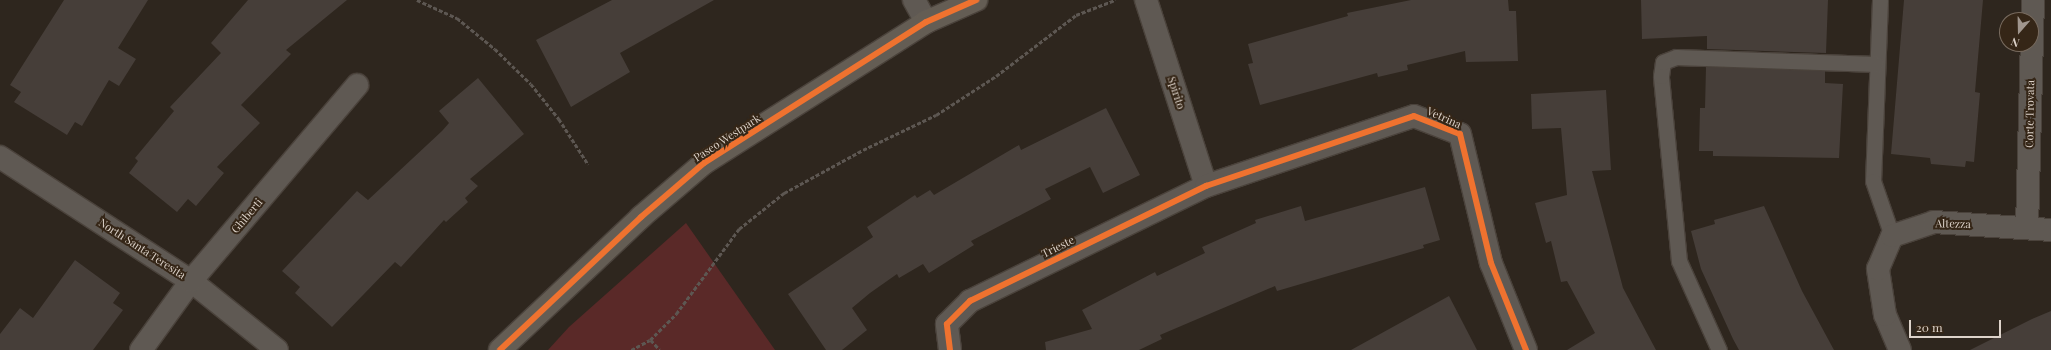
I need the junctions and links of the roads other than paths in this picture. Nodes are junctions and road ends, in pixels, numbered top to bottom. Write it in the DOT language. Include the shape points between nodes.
graph roads {
  1 [pos="914,0"];
  2 [pos="976,0"];
  3 [pos="1146,0"];
  4 [pos="1880,0"];
  5 [pos="2033,0"];
  6 [pos="926,22"];
  7 [pos="1876,64"];
  8 [pos="357,85"];
  9 [pos="0,157"];
  10 [pos="1206,186"];
  11 [pos="2027,228"];
  12 [pos="2051,230"];
  13 [pos="1892,236"];
  14 [pos="191,281"];
  15 [pos="142,350"];
  16 [pos="277,350"];
  17 [pos="500,350"];
  18 [pos="950,350"];
  19 [pos="1526,350"];
  20 [pos="1719,350"];
  21 [pos="1900,350"];
  1 -- 6 [label="street"];
  2 -- 6 [label="street, Paseo Westpark"];
  3 -- 10 [label="street, Spirito"];
  4 -- 7 [label="lane"];
  5 -- 11 [label="street, Corte Trovata"];
  6 -- 17 [label="street, Paseo Westpark" via="704,163 641,217"];
  7 -- 13 [label="lane" via="1873,181"];
  7 -- 20 [label="lane" via="1676,57 1663,62 1661,76 1679,261"];
  8 -- 14 [label="street, Ghiberti"];
  9 -- 14 [label="street, North Santa Teresita"];
  10 -- 18 [label="street, Trieste" via="970,301 947,324"];
  10 -- 19 [label="street, Vetrina" via="1414,116 1460,134 1491,263"];
  11 -- 12 [label="street, Altezza"];
  11 -- 13 [label="street, Altezza" via="1934,222"];
  13 -- 21 [label="street" via="1878,269 1884,315"];
  14 -- 15 [label="street, Ghiberti"];
  14 -- 16 [label="street, North Santa Teresita"];
}
